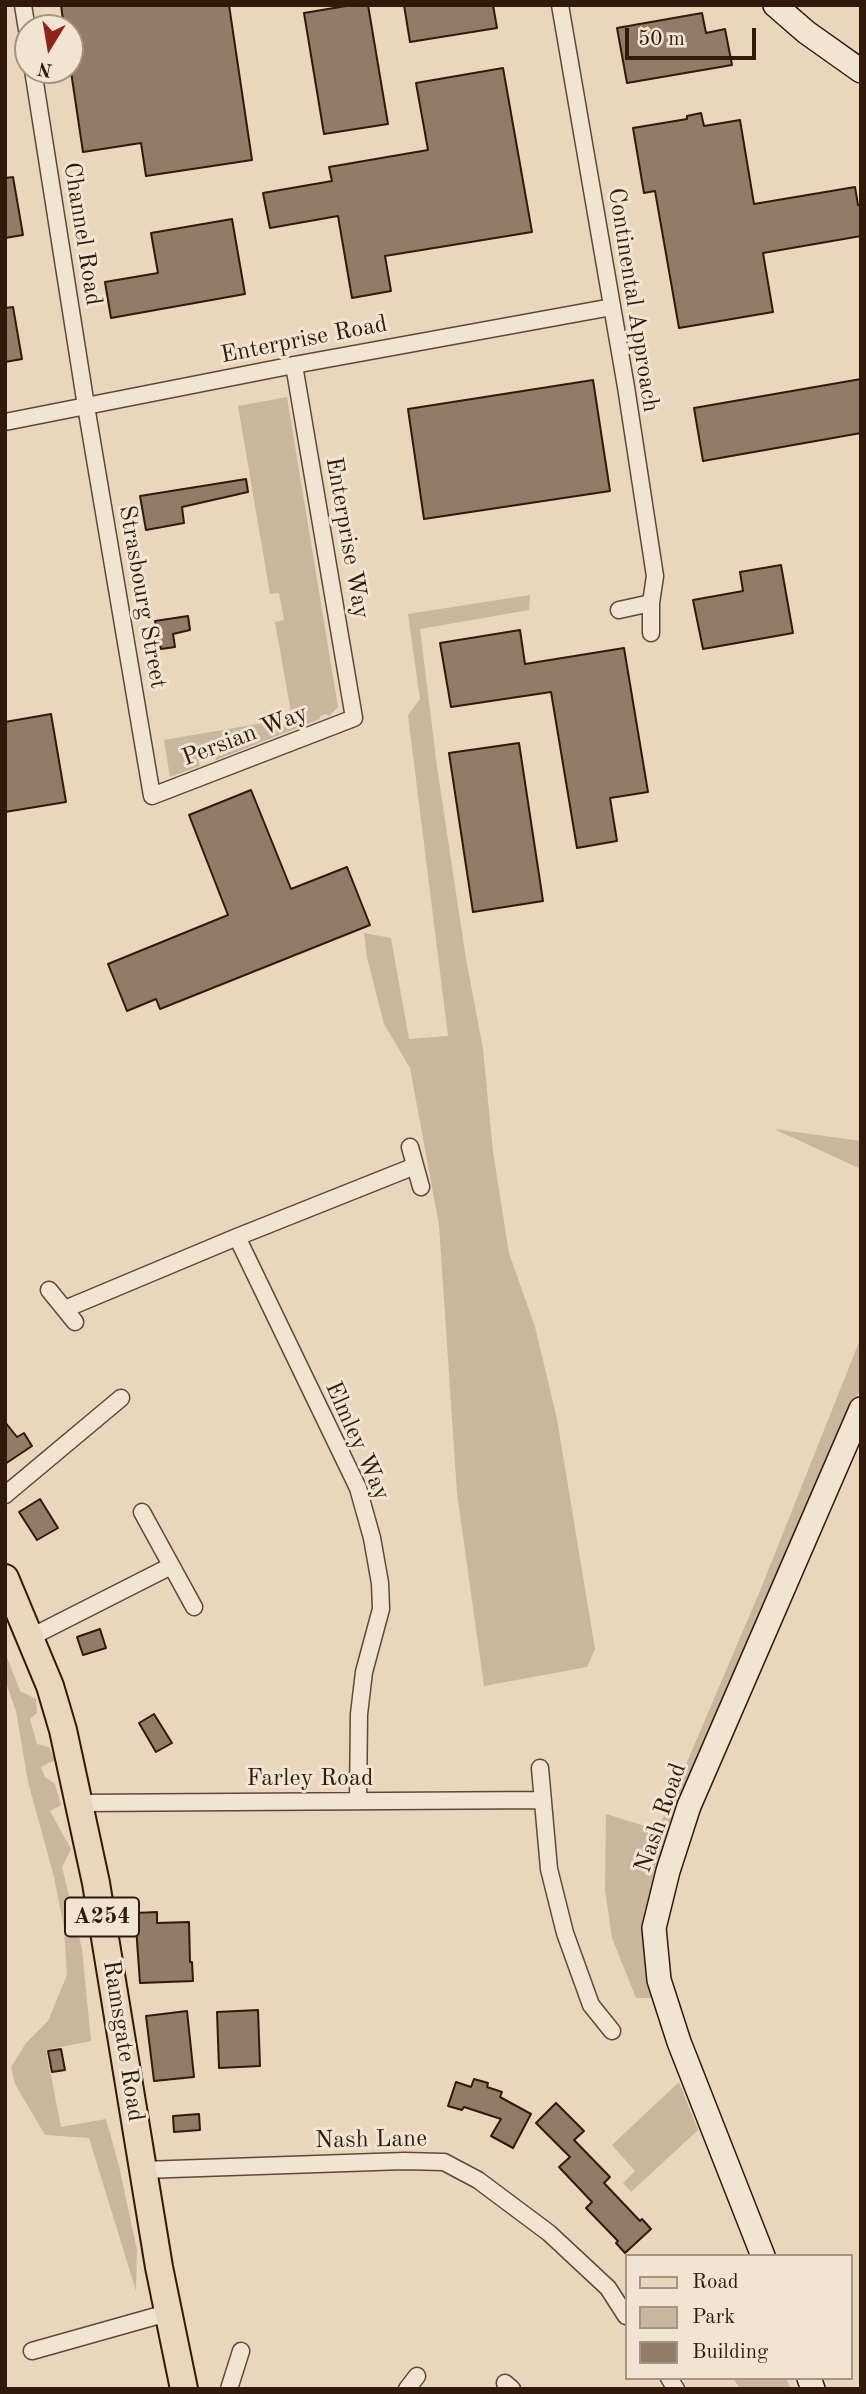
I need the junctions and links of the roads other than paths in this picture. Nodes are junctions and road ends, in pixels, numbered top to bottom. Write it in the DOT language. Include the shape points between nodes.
graph roads {
  1 [pos="560,5"];
  2 [pos="775,5"];
  3 [pos="861,71"];
  4 [pos="35,84"];
  5 [pos="612,307"];
  6 [pos="294,365"];
  7 [pos="86,406"];
  8 [pos="5,422"];
  9 [pos="651,603"];
  10 [pos="620,610"];
  11 [pos="651,633"];
  12 [pos="354,718"];
  13 [pos="152,796"];
  14 [pos="410,1147"];
  15 [pos="415,1166"];
  16 [pos="421,1186"];
  17 [pos="237,1237"];
  18 [pos="50,1290"];
  19 [pos="121,1398"];
  20 [pos="861,1409"];
  21 [pos="5,1496"];
  22 [pos="142,1512"];
  23 [pos="171,1566"];
  24 [pos="5,1578"];
  25 [pos="194,1607"];
  26 [pos="31,1637"];
  27 [pos="540,1768"];
  28 [pos="542,1800"];
  29 [pos="358,1801"];
  30 [pos="79,1803"];
  31 [pos="611,2031"];
  32 [pos="143,2170"];
  33 [pos="762,2254"];
  34 [pos="167,2313"];
  35 [pos="624,2313"];
  36 [pos="32,2351"];
  37 [pos="241,2351"];
  38 [pos="228,2376"];
  39 [pos="417,2376"];
  40 [pos="184,2389"];
  41 [pos="407,2389"];
  1 -- 5 [label="street, Continental Approach"];
  2 -- 3 [label="street"];
  4 -- 7 [label="street, Channel Road"];
  5 -- 6 [label="street, Enterprise Road"];
  5 -- 9 [label="street, Continental Approach" via="655,576"];
  6 -- 7 [label="street, Enterprise Road"];
  6 -- 12 [label="street, Enterprise Way"];
  7 -- 8 [label="street, Enterprise Road"];
  7 -- 13 [label="street, Strasbourg Street"];
  9 -- 10 [label="street"];
  9 -- 11 [label="street, Continental Approach"];
  12 -- 13 [label="street, Persian Way"];
  14 -- 15 [label="street"];
  15 -- 16 [label="street"];
  15 -- 17 [label="street"];
  17 -- 18 [label="street" via="70,1315"];
  17 -- 29 [label="street, Elmley Way" via="358,1488 372,1538 381,1609 364,1671"];
  19 -- 21 [label="street"];
  20 -- 33 [label="street, Nash Road" via="689,1806 654,1927 659,1980 679,2042"];
  22 -- 23 [label="street"];
  23 -- 25 [label="street"];
  23 -- 26 [label="street"];
  24 -- 26 [label="main road, Ramsgate Road / A254"];
  26 -- 30 [label="main road, Ramsgate Road / A254" via="63,1730"];
  27 -- 28 [label="street"];
  28 -- 29 [label="street, Farley Road"];
  28 -- 31 [label="street" via="550,1869 565,1933 591,2005"];
  29 -- 30 [label="street, Farley Road"];
  30 -- 32 [label="main road, Ramsgate Road / A254"];
  32 -- 34 [label="main road, Ramsgate Road / A254"];
  32 -- 35 [label="street, Nash Lane" via="444,2162 478,2180 549,2233 608,2288"];
  34 -- 36 [label="street"];
  34 -- 40 [label="main road, Ramsgate Road / A254"];
  37 -- 38 [label="street"];
  39 -- 41 [label="street"];
}
